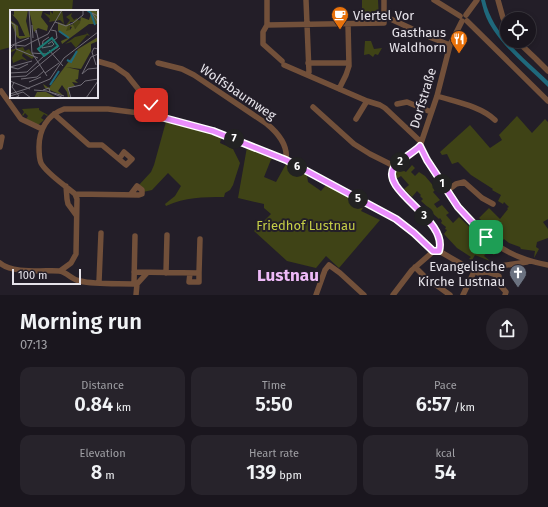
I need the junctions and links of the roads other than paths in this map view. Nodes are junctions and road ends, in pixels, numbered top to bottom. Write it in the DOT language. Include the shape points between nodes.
graph roads {
  1 [pos="266,0"];
  2 [pos="306,0"];
  3 [pos="384,0"];
  4 [pos="434,0"];
  5 [pos="477,0"];
  6 [pos="498,0"];
  7 [pos="501,12"];
  8 [pos="384,16"];
  9 [pos="464,18"];
  10 [pos="348,24"];
  11 [pos="307,25"];
  12 [pos="267,26"];
  13 [pos="450,45"];
  14 [pos="525,48"];
  15 [pos="98,61"];
  16 [pos="158,63"];
  17 [pos="308,63"];
  18 [pos="349,63"];
  19 [pos="548,71"];
  20 [pos="309,72"];
  21 [pos="339,88"];
  22 [pos="1,92"];
  23 [pos="437,96"];
  24 [pos="367,101"];
  25 [pos="548,101"];
  26 [pos="397,104"];
  27 [pos="313,107"];
  28 [pos="431,112"];
  29 [pos="54,114"];
  30 [pos="153,115"];
  31 [pos="356,119"];
  32 [pos="495,120"];
  33 [pos="42,129"];
  34 [pos="2,137"];
  35 [pos="421,144"];
  36 [pos="0,147"];
  37 [pos="119,159"];
  38 [pos="286,160"];
  39 [pos="394,166"];
  40 [pos="66,186"];
  41 [pos="447,191"];
  42 [pos="75,194"];
  43 [pos="131,194"];
  44 [pos="77,204"];
  45 [pos="493,204"];
  46 [pos="70,206"];
  47 [pos="77,217"];
  48 [pos="101,233"];
  49 [pos="167,235"];
  50 [pos="135,236"];
  51 [pos="200,238"];
  52 [pos="436,251"];
  53 [pos="530,262"];
  54 [pos="0,263"];
  55 [pos="548,266"];
  56 [pos="415,267"];
  57 [pos="60,271"];
  58 [pos="134,272"];
  59 [pos="475,272"];
  60 [pos="148,273"];
  61 [pos="166,273"];
  62 [pos="190,273"];
  63 [pos="199,273"];
  64 [pos="99,282"];
  65 [pos="135,284"];
  66 [pos="136,295"];
  67 [pos="316,295"];
  68 [pos="364,295"];
  69 [pos="393,295"];
  70 [pos="450,295"];
  71 [pos="463,295"];
  72 [pos="505,295"];
  1 -- 12 [label="street"];
  2 -- 11 [label="street"];
  3 -- 8 [label="street"];
  4 -- 9 [label="street"];
  5 -- 9 [label="street, Dorfstraße"];
  6 -- 7 [label="street"];
  8 -- 10 [label="street" via="384,23"];
  8 -- 13 [label="street"];
  9 -- 13 [label="street, Dorfstraße"];
  9 -- 25 [label="street"];
  10 -- 11 [label="street"];
  10 -- 18 [label="street"];
  11 -- 12 [label="street"];
  11 -- 17 [label="street"];
  12 -- 21 [label="street" via="263,32 263,44 283,63"];
  13 -- 23 [label="street, Dorfstraße"];
  14 -- 19 [label="street"];
  15 -- 30 [label="street" via="114,66 127,75 151,105"];
  16 -- 38 [label="street, Wolfsbaumweg" via="194,75 268,124 282,140"];
  17 -- 18 [label="street"];
  17 -- 20 [label="street"];
  18 -- 21 [label="street"];
  21 -- 24 [label="street"];
  22 -- 33 [label="street" via="22,119"];
  23 -- 28 [label="street, Dorfstraße"];
  23 -- 32 [label="street" via="488,114"];
  24 -- 31 [label="street"];
  24 -- 35 [label="street" via="385,108"];
  26 -- 28 [label="street" via="406,102"];
  27 -- 39 [label="street" via="358,147"];
  28 -- 35 [label="street, Dorfstraße"];
  29 -- 30 [label="street" via="64,109 108,109"];
  29 -- 33 [label="street"];
  29 -- 37 [label="street" via="89,145 102,145"];
  30 -- 38 [label="street" via="213,131"];
  33 -- 40 [label="street" via="39,141 41,162"];
  34 -- 36 [label="street"];
  35 -- 39 [label="street"];
  35 -- 41 [label="street, Dorfstraße" via="424,156"];
  38 -- 52 [label="street" via="396,219"];
  39 -- 52 [label="street" via="394,183 435,229 440,241"];
  40 -- 42 [label="street"];
  40 -- 46 [label="street" via="66,199"];
  41 -- 45 [label="street" via="464,182"];
  41 -- 53 [label="street, Dorfstraße" via="468,219 492,242 508,253"];
  42 -- 43 [label="street"];
  42 -- 44 [label="street"];
  44 -- 46 [label="street"];
  44 -- 47 [label="street"];
  46 -- 47 [label="street"];
  47 -- 57 [label="street" via="75,257"];
  48 -- 64 [label="street"];
  49 -- 61 [label="street"];
  50 -- 58 [label="street"];
  51 -- 63 [label="street"];
  52 -- 56 [label="street"];
  52 -- 59 [label="street"];
  53 -- 55 [label="street, Dorfstraße"];
  53 -- 59 [label="street"];
  54 -- 57 [label="street" via="12,270"];
  56 -- 69 [label="street"];
  56 -- 70 [label="street"];
  57 -- 64 [label="street" via="79,281"];
  58 -- 60 [label="street"];
  58 -- 65 [label="street"];
  59 -- 71 [label="street"];
  59 -- 72 [label="street" via="499,276 498,283 506,292"];
  60 -- 61 [label="street"];
  60 -- 65 [label="street"];
  61 -- 62 [label="street"];
  62 -- 63 [label="street"];
  62 -- 63 [label="street" via="189,282 199,282"];
  64 -- 65 [label="street"];
  65 -- 66 [label="street"];
  67 -- 68 [label="street" via="325,270 330,265"];
}
